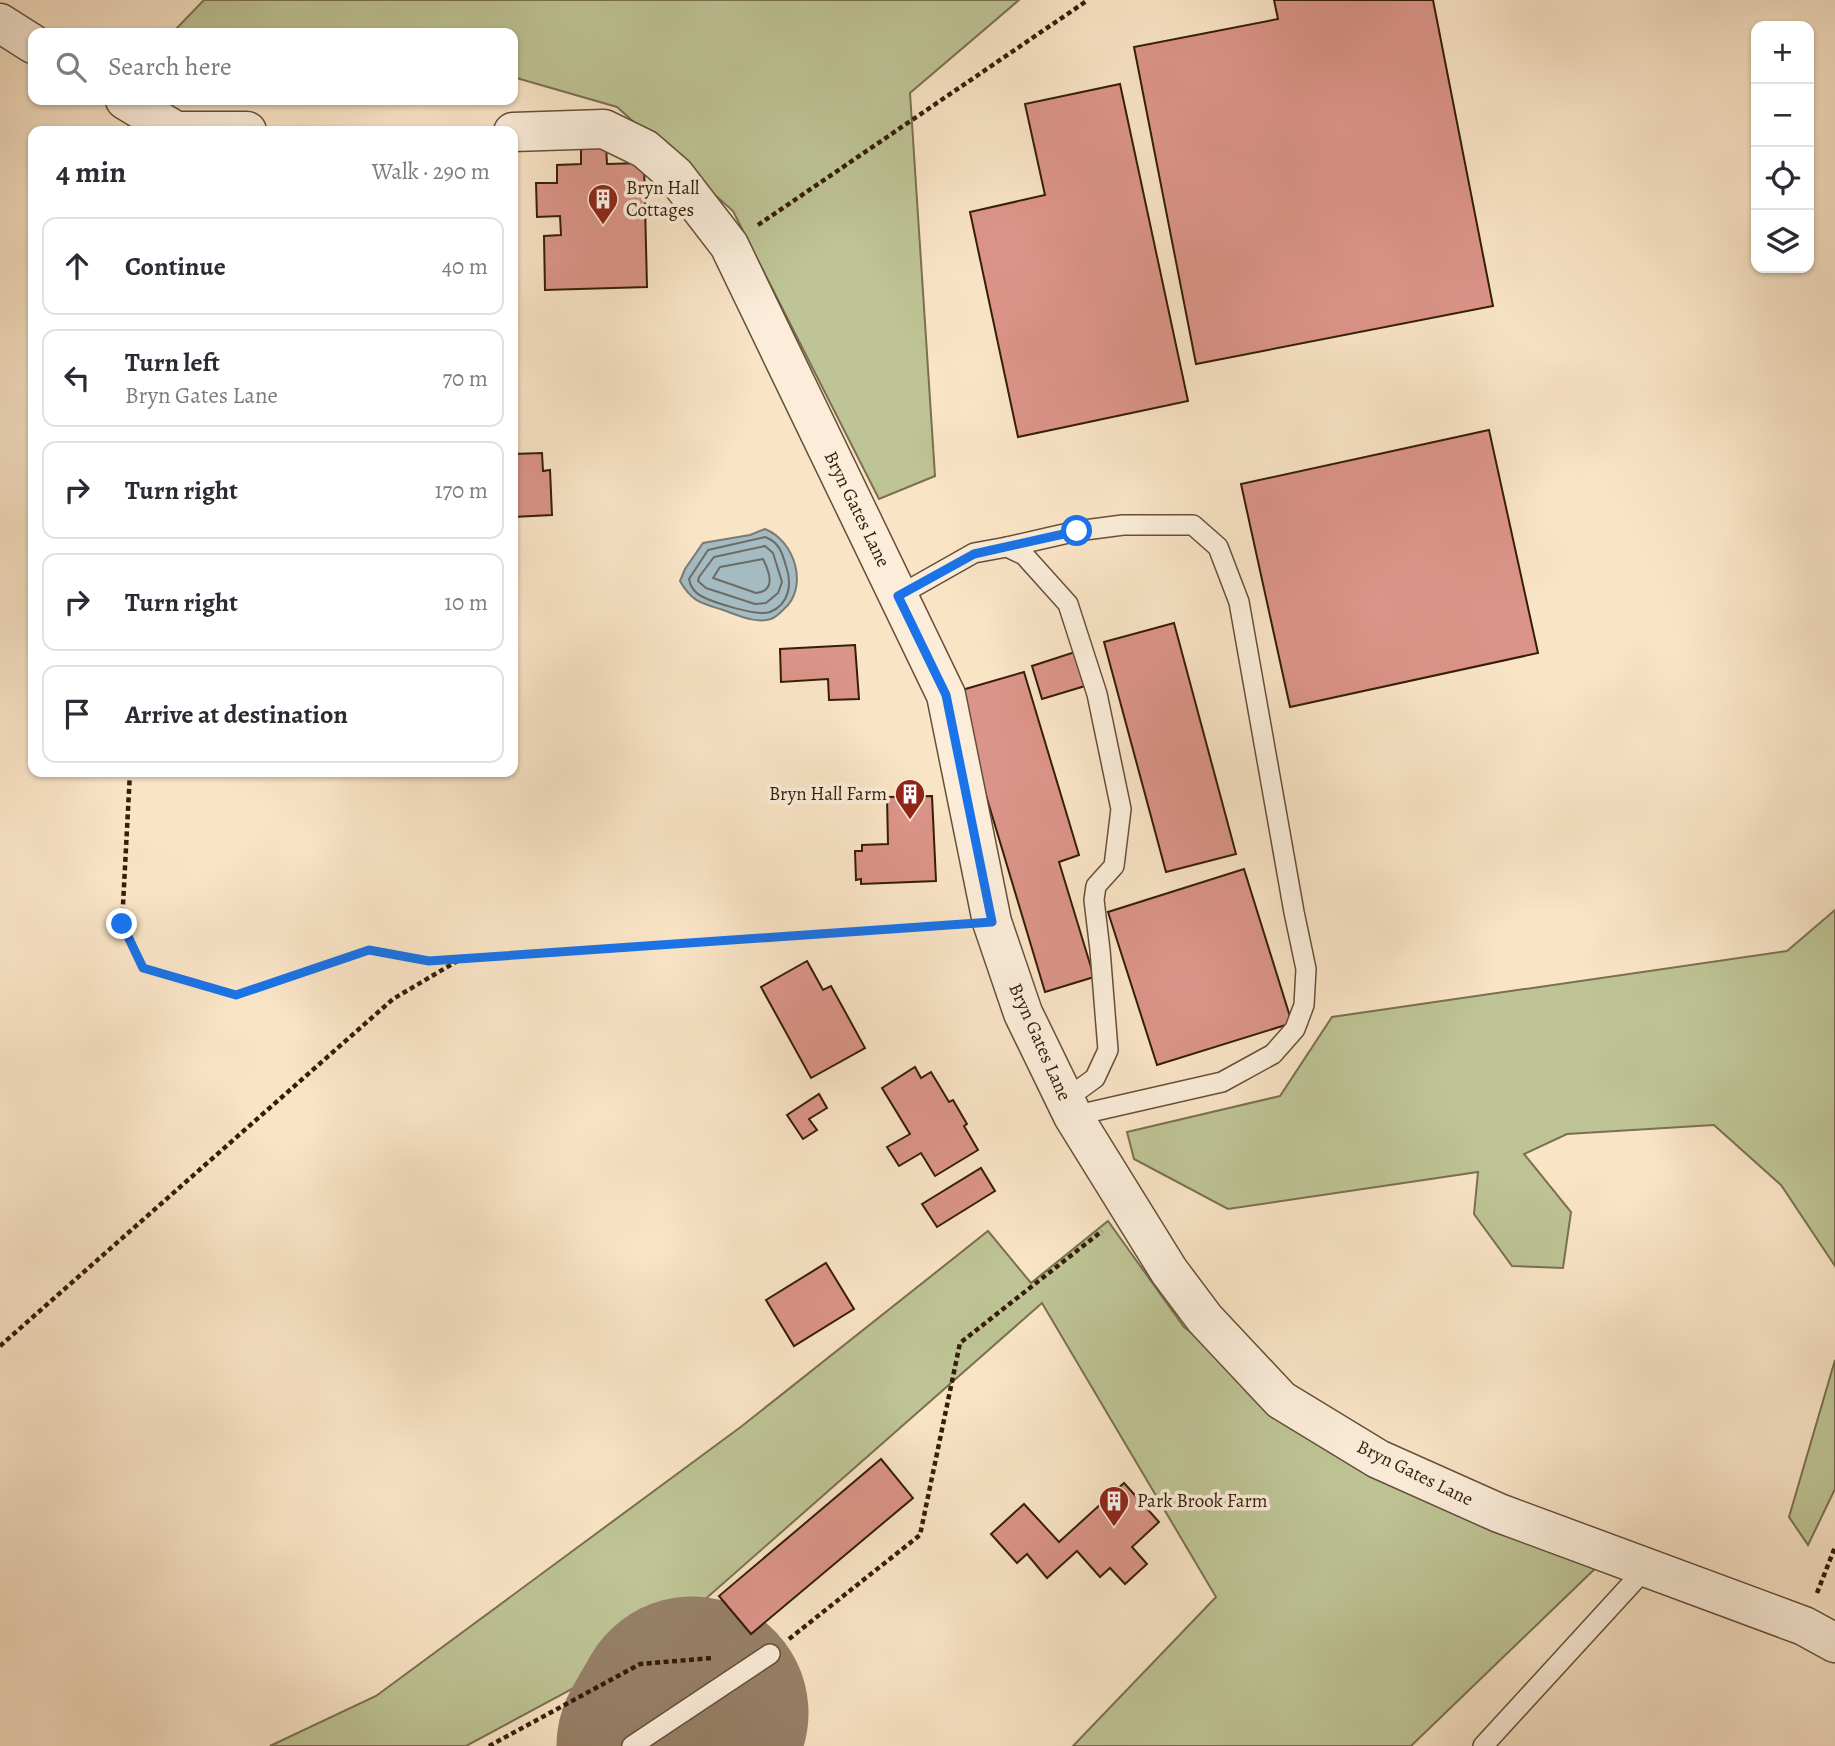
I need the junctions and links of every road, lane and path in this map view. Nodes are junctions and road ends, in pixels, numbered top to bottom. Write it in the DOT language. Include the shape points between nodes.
graph roads {
  1 [pos="1088,0"];
  2 [pos="0,23"];
  3 [pos="28,41"];
  4 [pos="133,105"];
  5 [pos="168,126"];
  6 [pos="518,132"];
  7 [pos="729,245"];
  8 [pos="1007,547"];
  9 [pos="898,596"];
  10 [pos="130,777"];
  11 [pos="992,922"];
  12 [pos="459,959"];
  13 [pos="1069,1108"];
  14 [pos="1130,1209"];
  15 [pos="0,1346"];
  16 [pos="1835,1547"];
  17 [pos="1646,1568"];
  18 [pos="1819,1635"];
  19 [pos="771,1654"];
  20 [pos="489,1746"];
  21 [pos="632,1746"];
  22 [pos="1483,1746"];
  1 -- 7 [label="path"];
  2 -- 3 [label="street"];
  4 -- 5 [label="street"];
  6 -- 7 [label="street, Bryn Gates Lane" via="604,129 645,149 675,175"];
  7 -- 9 [label="street, Bryn Gates Lane"];
  8 -- 9 [label="lane" via="974,554"];
  8 -- 13 [label="lane" via="1024,555 1068,604 1097,694 1121,809 1114,866 1096,886 1094,900 1108,1050 1095,1078"];
  8 -- 13 [label="lane" via="1123,525 1193,525 1218,547 1239,602 1306,969 1304,1005 1295,1029 1273,1054 1222,1082"];
  9 -- 11 [label="street, Bryn Gates Lane" via="946,695"];
  10 -- 12 [label="path" via="122,924 143,968 236,995 369,950 429,961"];
  11 -- 12 [label="path"];
  11 -- 13 [label="street, Bryn Gates Lane" via="1023,1013"];
  12 -- 15 [label="path" via="393,999"];
  13 -- 14 [label="street, Bryn Gates Lane"];
  14 -- 17 [label="street, Bryn Gates Lane" via="1205,1319 1281,1400 1378,1459 1499,1513"];
  14 -- 19 [label="path" via="960,1343 920,1535"];
  16 -- 18 [label="path"];
  17 -- 18 [label="street, Bryn Gates Lane"];
  17 -- 22 [label="lane"];
  19 -- 20 [label="path" via="640,1664"];
  19 -- 21 [label="lane"];
}
